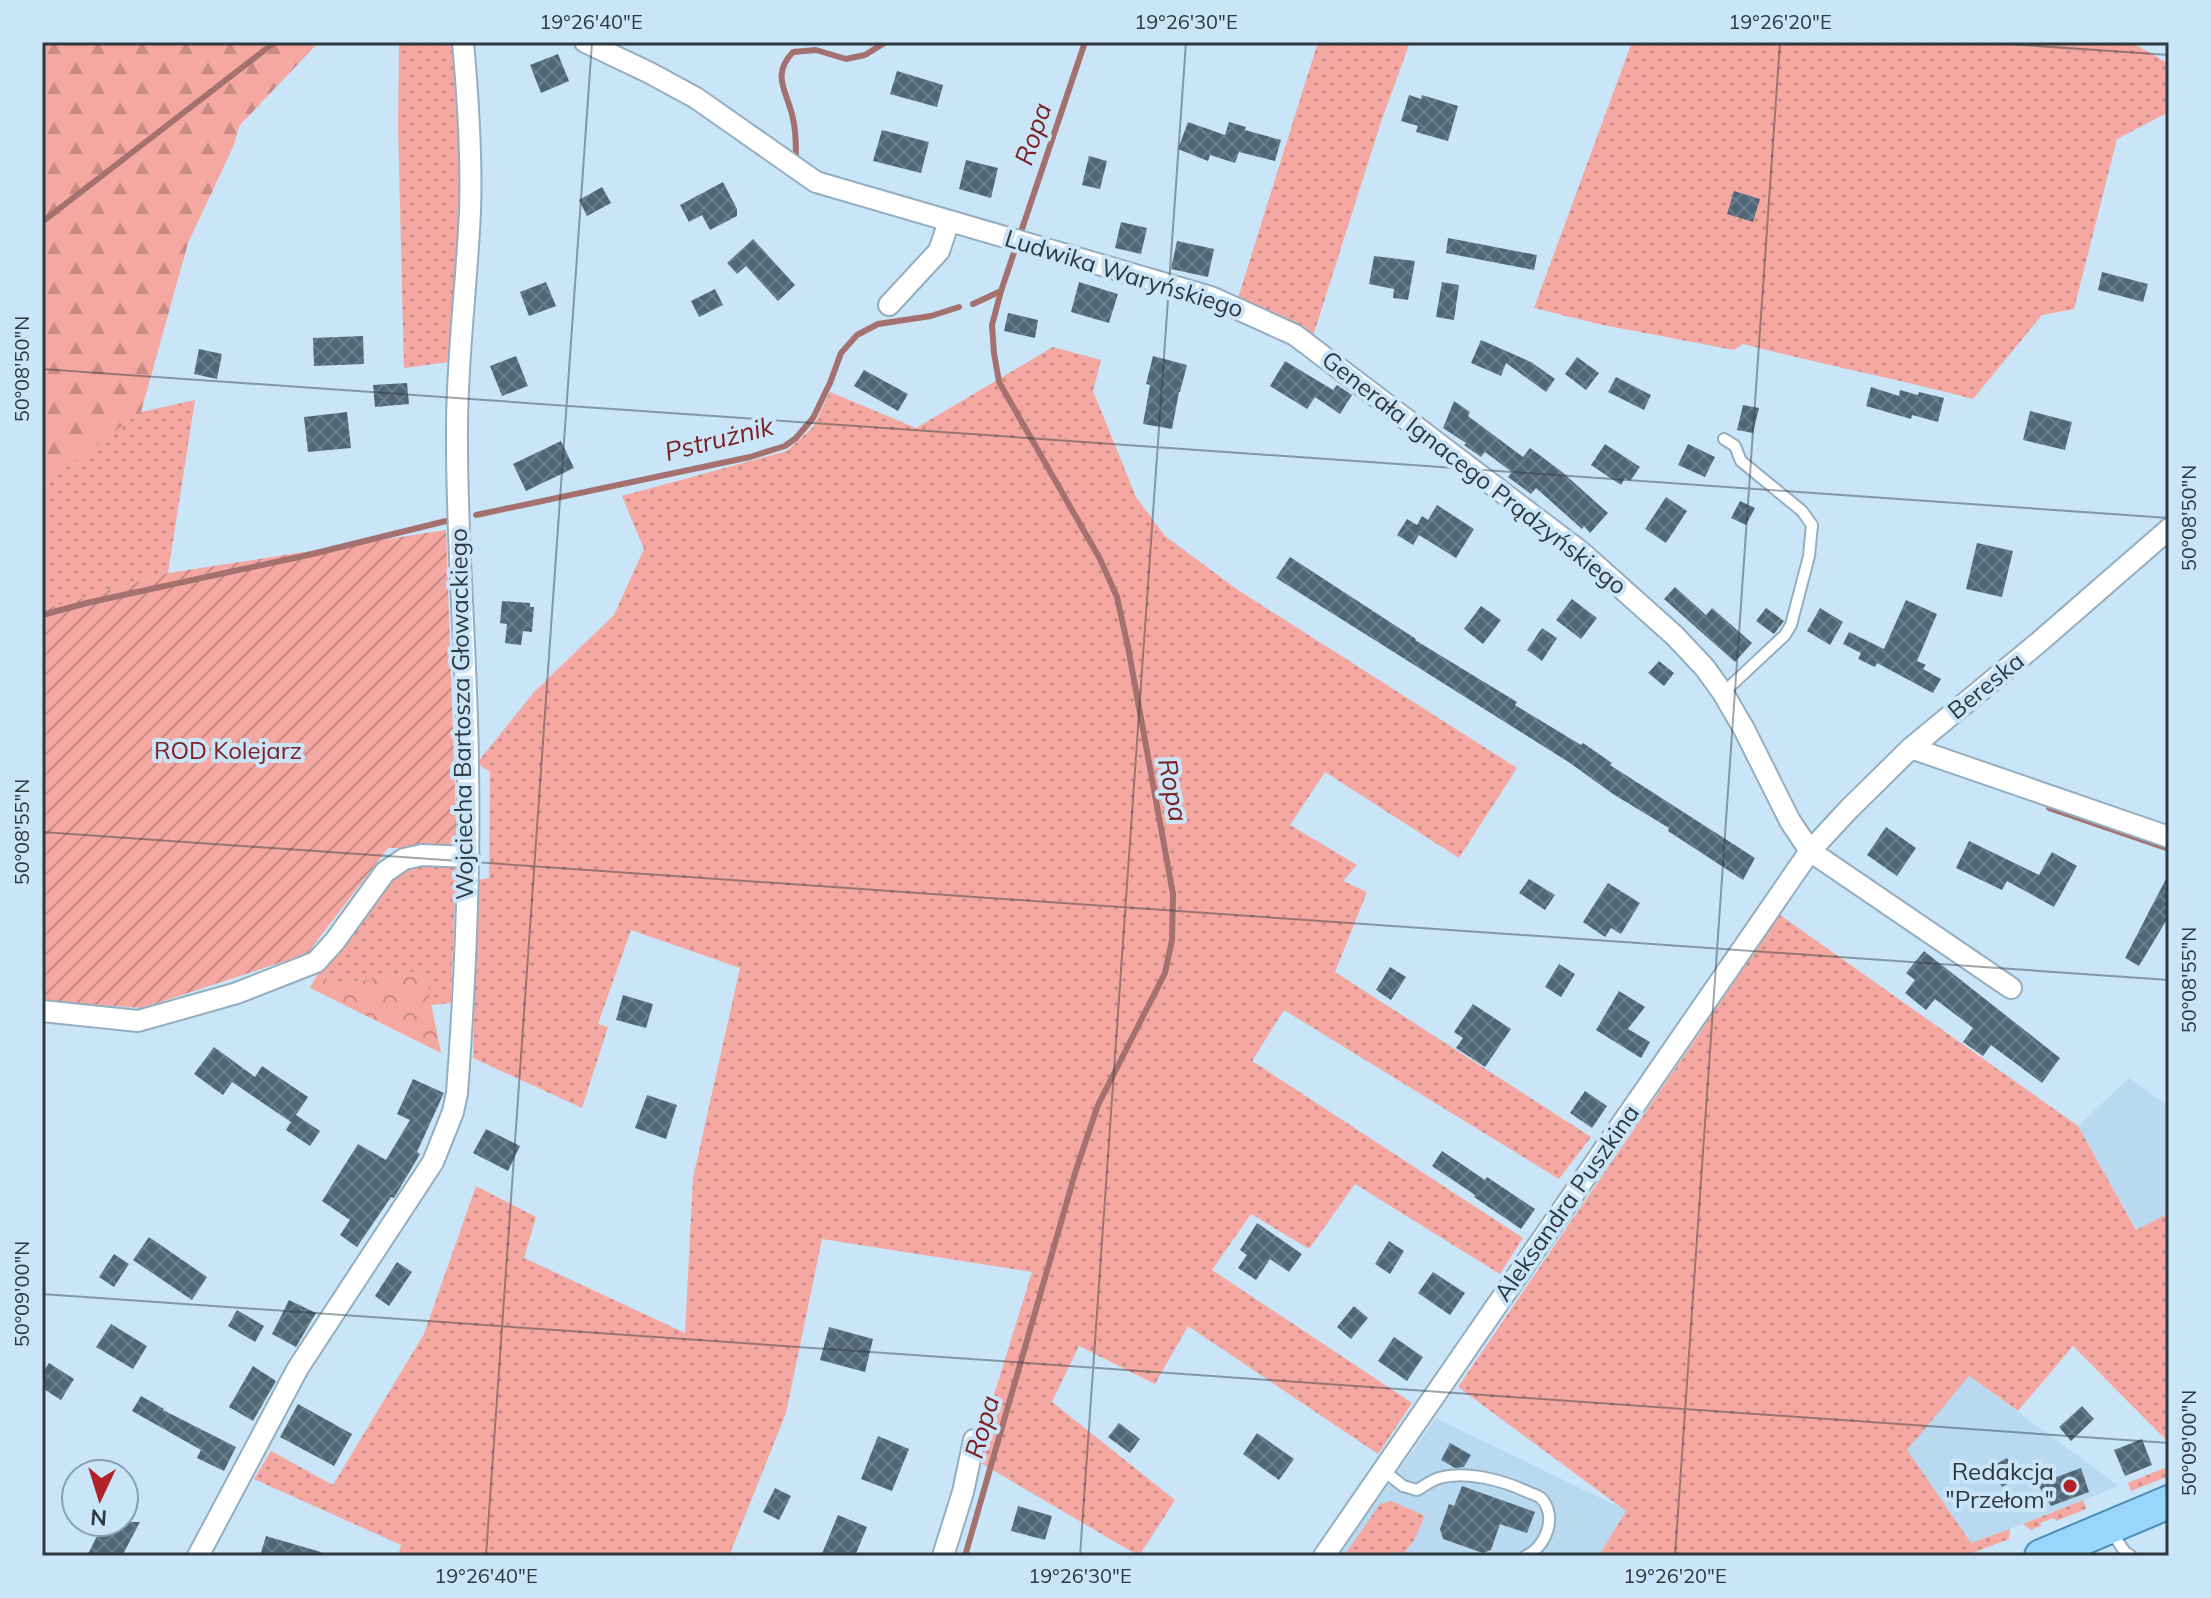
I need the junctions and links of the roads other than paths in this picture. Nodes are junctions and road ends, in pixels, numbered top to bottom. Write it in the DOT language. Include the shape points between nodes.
graph roads {
  1 [pos="463,42"];
  2 [pos="585,42"];
  3 [pos="949,221"];
  4 [pos="889,305"];
  5 [pos="1295,335"];
  6 [pos="1724,439"];
  7 [pos="2169,529"];
  8 [pos="1723,693"];
  9 [pos="1911,748"];
  10 [pos="2169,837"];
  11 [pos="1810,851"];
  12 [pos="469,857"];
  13 [pos="2011,988"];
  14 [pos="42,1011"];
  15 [pos="974,1440"];
  16 [pos="1383,1470"];
  17 [pos="2169,1502"];
  18 [pos="2109,1529"];
  19 [pos="198,1556"];
  20 [pos="943,1556"];
  21 [pos="1324,1556"];
  22 [pos="1526,1556"];
  23 [pos="2041,1556"];
  24 [pos="2131,1556"];
  1 -- 12 [label="street, Wojciecha Bartosza Głowackiego" via="470,208 457,510"];
  2 -- 3 [label="street, Ludwika Waryńskiego" via="696,98 816,182"];
  3 -- 4 [label="street" via="939,251"];
  3 -- 5 [label="street, Ludwika Waryńskiego" via="1211,297"];
  5 -- 8 [label="street, Generała Ignacego Prądzyńskiego" via="1581,552 1675,636"];
  6 -- 8 [label="lane" via="1735,446 1741,461 1802,511 1812,525 1812,539 1791,625"];
  7 -- 9 [label="street, Bereska"];
  8 -- 11 [label="street, Generała Ignacego Prądzyńskiego"];
  9 -- 10 [label="street"];
  9 -- 11 [label="street, Bereska"];
  11 -- 13 [label="street"];
  11 -- 16 [label="street, Aleksandra Puszkina"];
  12 -- 14 [label="street" via="404,859 385,872 316,962 237,993 138,1021"];
  12 -- 19 [label="street, Wojciecha Bartosza Głowackiego" via="457,1093 443,1137 433,1162 298,1368"];
  15 -- 20 [label="street"];
  16 -- 21 [label="street, Aleksandra Puszkina"];
  16 -- 22 [label="lane" via="1417,1490 1438,1478 1471,1476 1511,1484 1541,1498 1549,1515 1548,1533"];
  17 -- 18 [label="main road"];
  18 -- 23 [label="main road"];
  18 -- 24 [label="lane"];
}
